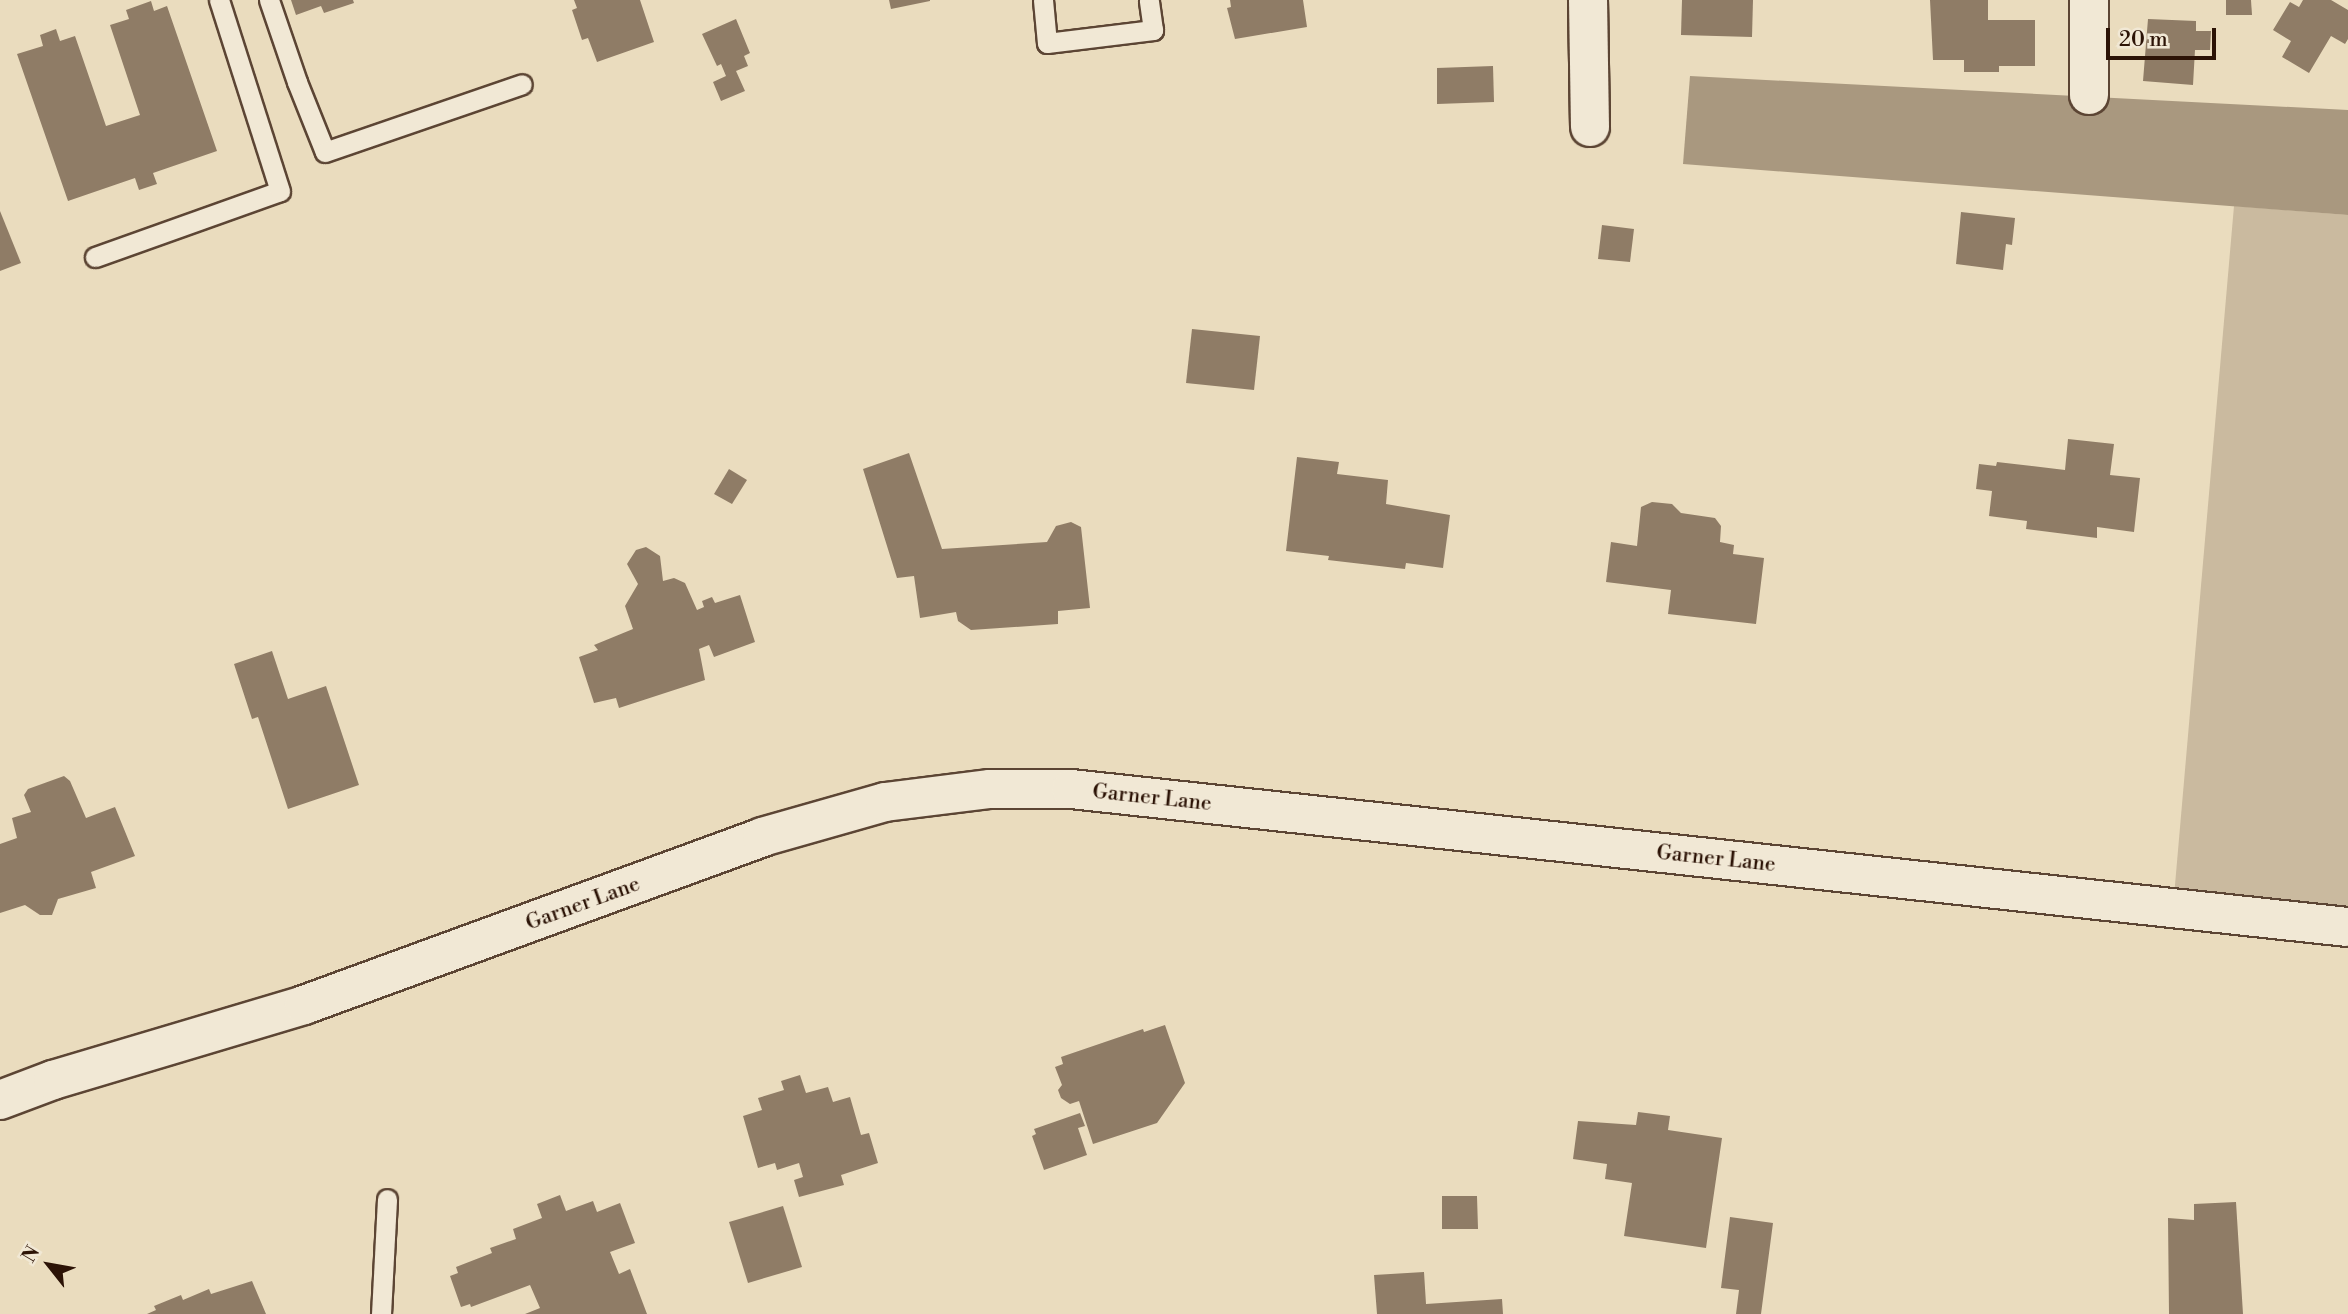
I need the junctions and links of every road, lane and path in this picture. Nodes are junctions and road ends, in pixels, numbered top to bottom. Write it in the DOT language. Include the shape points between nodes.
graph roads {
  1 [pos="219,0"];
  2 [pos="269,0"];
  3 [pos="1043,0"];
  4 [pos="1149,0"];
  5 [pos="1588,0"];
  6 [pos="2089,0"];
  7 [pos="522,84"];
  8 [pos="2089,95"];
  9 [pos="1590,127"];
  10 [pos="95,257"];
  11 [pos="2348,927"];
  12 [pos="0,1100"];
  13 [pos="387,1199"];
  14 [pos="380,1314"];
  1 -- 10 [label="lane" via="280,191"];
  2 -- 7 [label="lane" via="325,152"];
  3 -- 4 [label="lane" via="1047,43 1153,30"];
  5 -- 9 [label="street"];
  6 -- 8 [label="street"];
  11 -- 12 [label="street, Garner Lane" via="1071,789 990,789 886,802 762,837 304,1005"];
  13 -- 14 [label="lane"];
}
